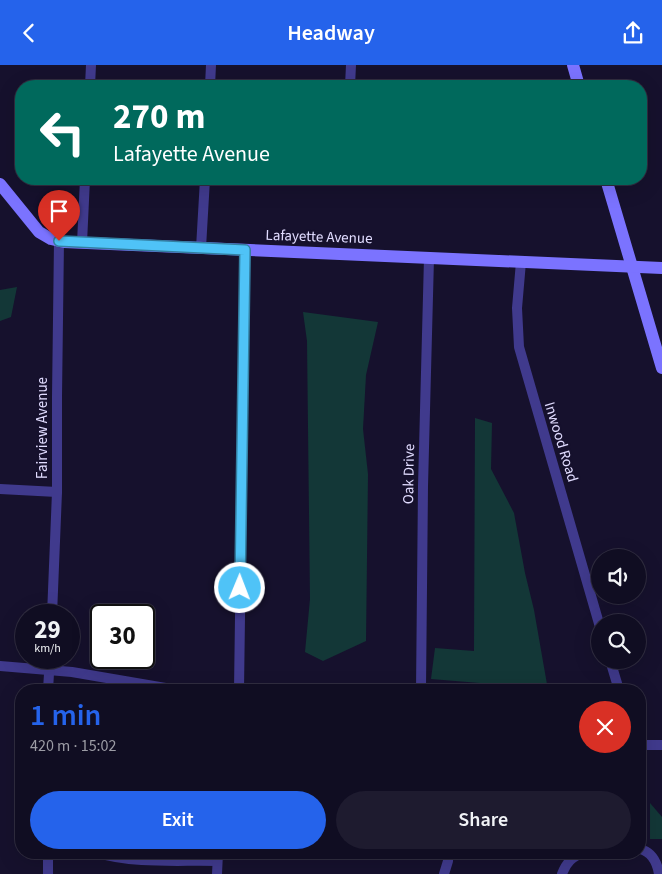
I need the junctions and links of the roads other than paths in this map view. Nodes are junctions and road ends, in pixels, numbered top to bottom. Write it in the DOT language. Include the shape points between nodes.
graph roads {
  1 [pos="92,65"];
  2 [pos="211,65"];
  3 [pos="351,65"];
  4 [pos="573,65"];
  5 [pos="91,80"];
  6 [pos="210,80"];
  7 [pos="350,80"];
  8 [pos="577,80"];
  9 [pos="0,184"];
  10 [pos="85,185"];
  11 [pos="205,185"];
  12 [pos="608,185"];
  13 [pos="59,241"];
  14 [pos="82,243"];
  15 [pos="201,248"];
  16 [pos="245,250"];
  17 [pos="429,258"];
  18 [pos="521,262"];
  19 [pos="632,266"];
  20 [pos="662,268"];
  21 [pos="662,368"];
  22 [pos="0,489"];
  23 [pos="57,492"];
  24 [pos="52,604"];
  25 [pos="596,614"];
  26 [pos="0,665"];
  27 [pos="613,669"];
  28 [pos="50,671"];
  29 [pos="49,684"];
  30 [pos="142,684"];
  31 [pos="239,684"];
  32 [pos="421,684"];
  33 [pos="617,684"];
  34 [pos="646,745"];
  35 [pos="662,745"];
  36 [pos="646,852"];
  37 [pos="48,859"];
  38 [pos="218,859"];
  39 [pos="448,859"];
  40 [pos="571,859"];
  41 [pos="48,874"];
  42 [pos="217,874"];
  43 [pos="444,874"];
  44 [pos="562,874"];
  45 [pos="659,874"];
  1 -- 5 [label="street"];
  2 -- 6 [label="street"];
  3 -- 7 [label="street"];
  4 -- 8 [label="street"];
  9 -- 13 [label="street, Lafayette Avenue" via="40,231"];
  10 -- 14 [label="street"];
  11 -- 15 [label="street"];
  12 -- 19 [label="street"];
  13 -- 14 [label="street, Lafayette Avenue"];
  13 -- 23 [label="street, Fairview Avenue"];
  14 -- 15 [label="street, Lafayette Avenue"];
  15 -- 16 [label="street, Lafayette Avenue"];
  16 -- 17 [label="street, Lafayette Avenue"];
  16 -- 31 [label="street"];
  17 -- 18 [label="street, Lafayette Avenue"];
  17 -- 32 [label="street, Oak Drive"];
  18 -- 19 [label="street, Lafayette Avenue"];
  18 -- 25 [label="street, Inwood Road" via="518,347"];
  19 -- 20 [label="street, Lafayette Avenue"];
  19 -- 21 [label="street"];
  22 -- 23 [label="street"];
  23 -- 24 [label="street, Fairview Avenue"];
  26 -- 28 [label="street"];
  27 -- 33 [label="street"];
  28 -- 29 [label="street"];
  28 -- 30 [label="street"];
  34 -- 35 [label="street"];
  36 -- 45 [label="street" via="654,859"];
  37 -- 41 [label="street"];
  38 -- 42 [label="street"];
  39 -- 43 [label="street"];
  40 -- 44 [label="street"];
}
